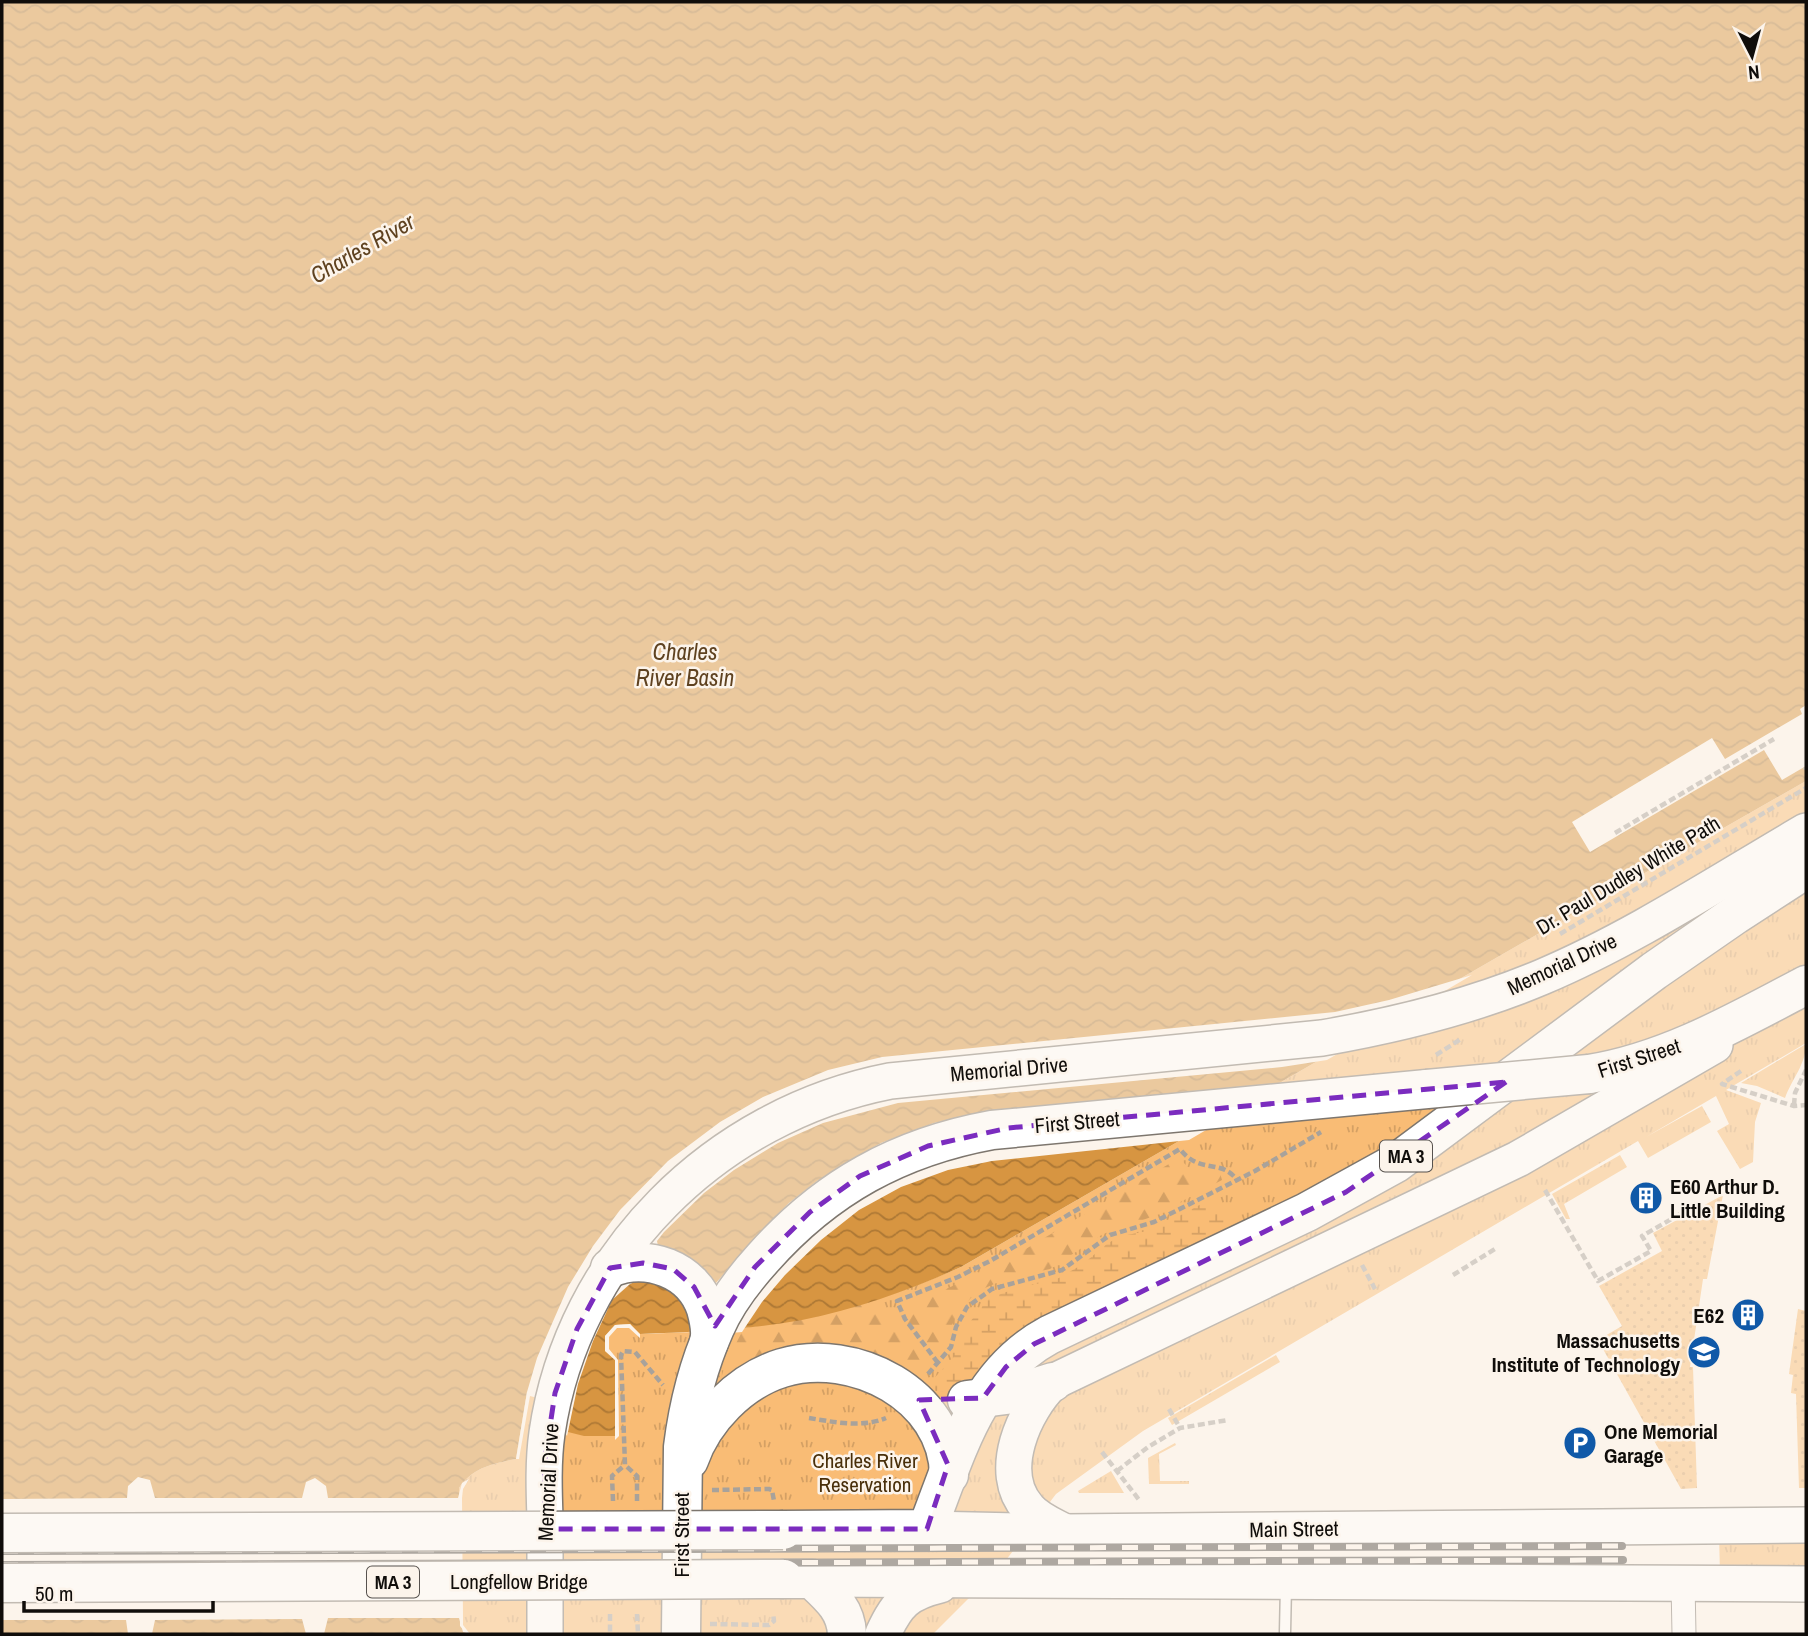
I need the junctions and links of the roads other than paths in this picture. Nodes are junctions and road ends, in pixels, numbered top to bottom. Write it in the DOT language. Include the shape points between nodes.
graph roads {
  1 [pos="1806,831"];
  2 [pos="1806,869"];
  3 [pos="1806,985"];
  4 [pos="610,1268"];
  5 [pos="709,1342"];
  6 [pos="1053,1382"];
  7 [pos="908,1396"];
  8 [pos="983,1398"];
  9 [pos="948,1475"];
  10 [pos="696,1489"];
  11 [pos="1806,1525"];
  12 [pos="927,1529"];
  13 [pos="2,1532"];
  14 [pos="1065,1532"];
  15 [pos="953,1581"];
  16 [pos="1286,1582"];
  17 [pos="2,1583"];
  18 [pos="1683,1583"];
  19 [pos="1806,1584"];
  20 [pos="790,1590"];
  21 [pos="695,1629"];
  22 [pos="1285,1632"];
  23 [pos="545,1634"];
  24 [pos="847,1634"];
  25 [pos="883,1634"];
  26 [pos="1684,1634"];
  1 -- 4 [label="main road, Memorial Drive" via="1565,967 1483,999 1410,1020 1322,1038 913,1078 842,1092 760,1127 702,1166 651,1214"];
  2 -- 8 [label="highway, MA 3" via="1654,971 1396,1163 1307,1212 1034,1343 1012,1360"];
  3 -- 5 [label="highway, First Street, bridge" via="1679,1047 1589,1074 992,1130 945,1140 886,1162 835,1192 781,1239 736,1292"];
  3 -- 6 [label="main road" via="1685,1064 1518,1159"];
  4 -- 5 [label="highway" via="651,1263 673,1269 704,1303"];
  4 -- 23 [label="main road, Memorial Drive" via="562,1370 550,1417 545,1459"];
  5 -- 10 [label="highway, First Street" via="687,1418"];
  6 -- 8 [label="highway"];
  6 -- 14 [label="main road" via="1039,1396 1025,1423 1014,1470 1027,1507"];
  7 -- 8 [label="highway" via="940,1401"];
  7 -- 9 [label="highway" via="939,1433"];
  7 -- 10 [label="highway" via="877,1375 850,1366 807,1364 775,1370 740,1391 709,1423 691,1453"];
  8 -- 9 [label="highway, MA 3"];
  9 -- 12 [label="highway, MA 3"];
  10 -- 21 [label="highway, First Street"];
  11 -- 14 [label="main road, Main Street"];
  12 -- 13 [label="highway, Main Street, bridge" via="778,1516"];
  12 -- 14 [label="main road, Main Street"];
  15 -- 16 [label="main road"];
  15 -- 20 [label="main road"];
  15 -- 25 [label="main road" via="911,1595 895,1610"];
  16 -- 18 [label="main road"];
  16 -- 22 [label="lane"];
  17 -- 20 [label="highway, Longfellow Bridge / MA 3, bridge"];
  18 -- 19 [label="main road"];
  18 -- 26 [label="street"];
  20 -- 24 [label="highway" via="839,1606"];
}
